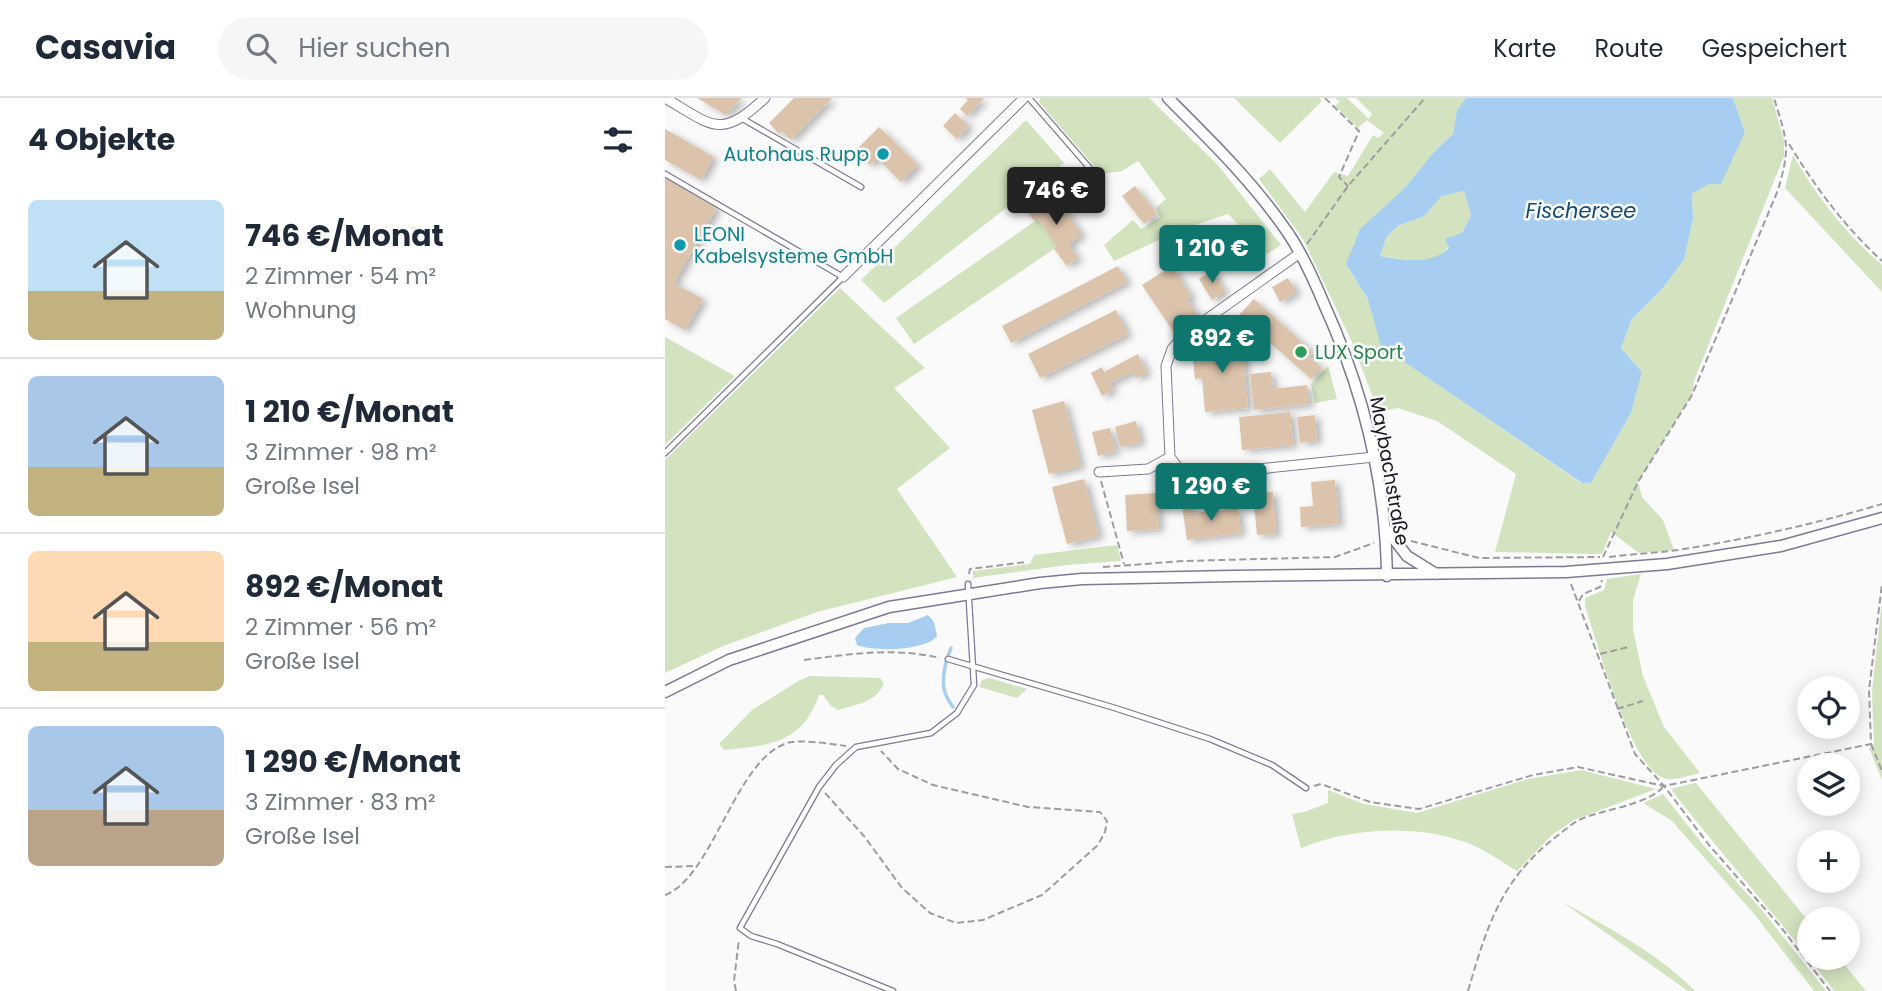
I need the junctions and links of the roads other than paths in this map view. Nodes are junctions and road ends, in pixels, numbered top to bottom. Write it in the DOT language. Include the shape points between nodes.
graph roads {
  1 [pos="665,98"];
  2 [pos="765,98"];
  3 [pos="1027,98"];
  4 [pos="1168,98"];
  5 [pos="743,119"];
  6 [pos="665,174"];
  7 [pos="861,187"];
  8 [pos="1098,198"];
  9 [pos="1300,253"];
  10 [pos="843,276"];
  11 [pos="665,453"];
  12 [pos="1170,457"];
  13 [pos="1374,457"];
  14 [pos="1099,472"];
  15 [pos="1882,519"];
  16 [pos="1385,527"];
  17 [pos="1387,576"];
  18 [pos="1439,576"];
  19 [pos="969,589"];
  20 [pos="948,659"];
  21 [pos="974,666"];
  22 [pos="665,692"];
  23 [pos="1306,788"];
  24 [pos="893,991"];
  1 -- 5 [label="street" via="713,124"];
  2 -- 5 [label="street"];
  3 -- 8 [label="lane" via="1094,173"];
  3 -- 10 [label="street"];
  4 -- 9 [label="street, Maybachstraße" via="1243,174"];
  5 -- 7 [label="lane"];
  6 -- 10 [label="lane"];
  9 -- 12 [label="street" via="1183,336 1172,349 1166,366"];
  9 -- 13 [label="street, Maybachstraße" via="1353,372"];
  10 -- 11 [label="lane"];
  12 -- 13 [label="street" via="1179,469 1201,475"];
  12 -- 14 [label="street" via="1148,469"];
  13 -- 16 [label="street, Maybachstraße"];
  15 -- 18 [label="street" via="1781,545 1667,564"];
  16 -- 17 [label="street, Maybachstraße"];
  16 -- 18 [label="street" via="1407,555"];
  17 -- 18 [label="street"];
  17 -- 19 [label="street" via="1082,579"];
  19 -- 21 [label="lane"];
  19 -- 22 [label="street" via="889,607 773,644"];
  20 -- 21 [label="lane"];
  21 -- 23 [label="lane" via="1210,739 1272,765"];
  21 -- 24 [label="lane" via="974,685 957,713 931,733 856,747 836,765 740,928"];
}
